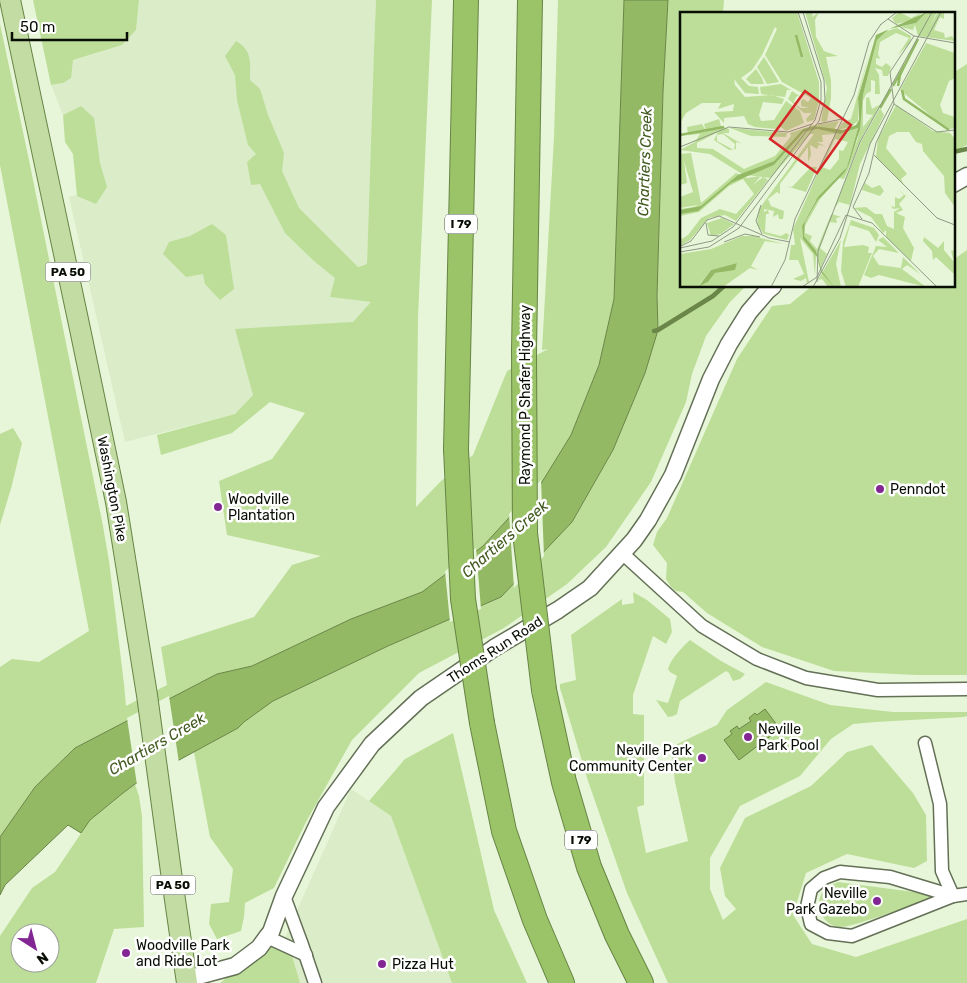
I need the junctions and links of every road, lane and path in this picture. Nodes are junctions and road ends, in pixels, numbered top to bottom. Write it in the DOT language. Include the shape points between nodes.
graph roads {
  1 [pos="10,0"];
  2 [pos="466,0"];
  3 [pos="530,0"];
  4 [pos="967,176"];
  5 [pos="954,183"];
  6 [pos="771,288"];
  7 [pos="622,553"];
  8 [pos="967,689"];
  9 [pos="925,743"];
  10 [pos="967,894"];
  11 [pos="284,896"];
  12 [pos="953,896"];
  13 [pos="267,937"];
  14 [pos="306,955"];
  15 [pos="187,981"];
  16 [pos="315,983"];
  17 [pos="562,983"];
  18 [pos="641,983"];
  1 -- 15 [label="main road, Washington Pike / PA 50" via="116,502"];
  2 -- 17 [label="highway, I 79, bridge" via="456,449 463,599 482,723 504,831 535,920"];
  3 -- 18 [label="highway, Raymond P Shafer Highway / I 79, bridge" via="524,350 525,533 544,690 564,782 589,867"];
  4 -- 5 [label="street"];
  6 -- 7 [label="street, Thoms Run Road" via="749,312 729,344 711,379 673,475 648,520"];
  7 -- 8 [label="street" via="702,626 757,659 806,678 878,690"];
  7 -- 11 [label="street, Thoms Run Road" via="590,588 421,698 372,744 326,807"];
  9 -- 12 [label="street" via="940,804 942,871"];
  10 -- 12 [label="street"];
  11 -- 13 [label="street, Thoms Run Road"];
  11 -- 14 [label="street"];
  12 -- 12 [label="street" via="890,877 840,872 824,878 811,889 807,907 811,924 828,933 852,936"];
  13 -- 14 [label="street"];
  13 -- 15 [label="street, Thoms Run Road" via="259,948 235,966"];
  14 -- 16 [label="street"];
}
